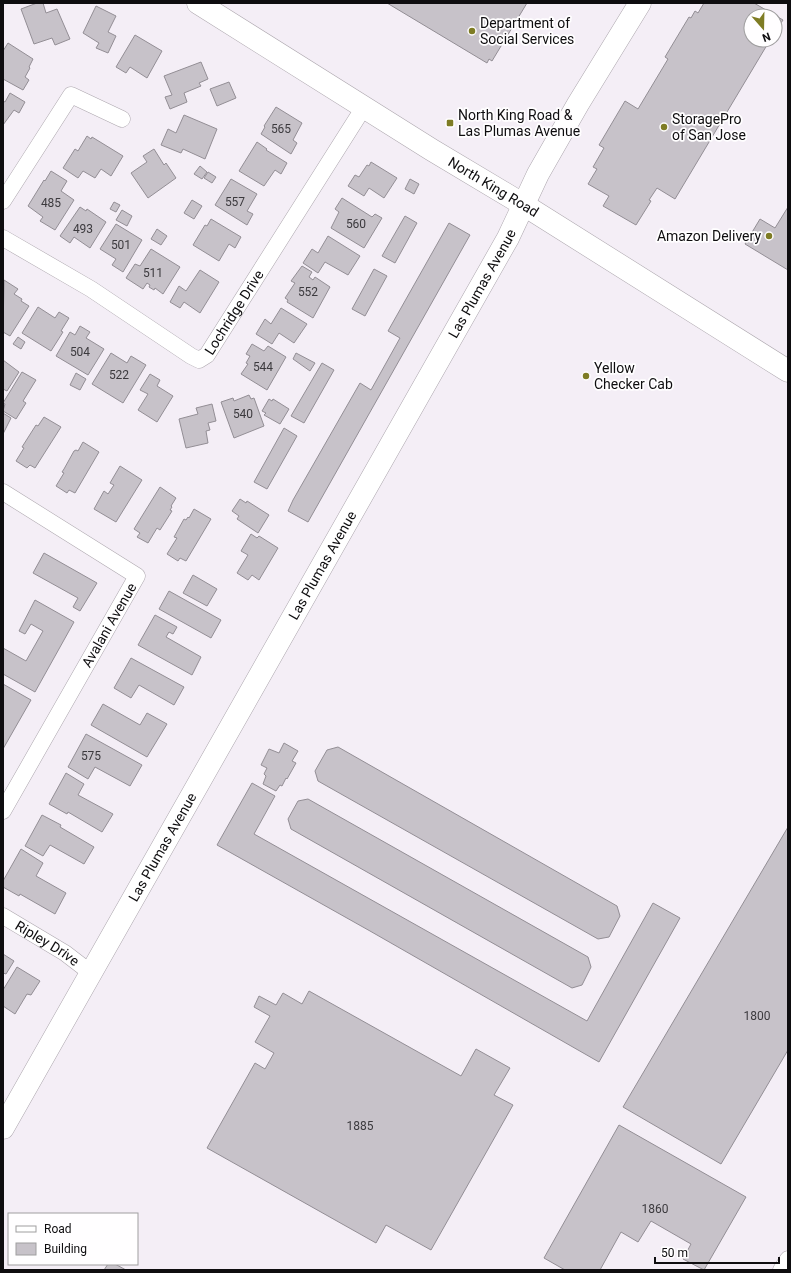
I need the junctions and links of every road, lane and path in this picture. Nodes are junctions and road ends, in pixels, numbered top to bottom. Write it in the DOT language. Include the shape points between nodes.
graph roads {
  1 [pos="198,3"];
  2 [pos="640,3"];
  3 [pos="364,107"];
  4 [pos="122,119"];
  5 [pos="3,201"];
  6 [pos="524,205"];
  7 [pos="3,238"];
  8 [pos="788,371"];
  9 [pos="3,492"];
  10 [pos="3,811"];
  11 [pos="3,916"];
  12 [pos="91,973"];
  13 [pos="4,1122"];
  1 -- 3 [label="street, North King Road"];
  2 -- 6 [label="street, Las Plumas Avenue" via="578,104 538,174"];
  3 -- 6 [label="street, North King Road"];
  3 -- 7 [label="street, Lochridge Drive" via="207,355 198,360 91,290"];
  4 -- 5 [label="street" via="71,95"];
  6 -- 8 [label="street, North King Road"];
  6 -- 12 [label="street, Las Plumas Avenue" via="508,238"];
  9 -- 10 [label="street, Avalani Avenue" via="137,576"];
  11 -- 12 [label="street, Ripley Drive" via="65,953"];
  12 -- 13 [label="street, Las Plumas Avenue"];
}
